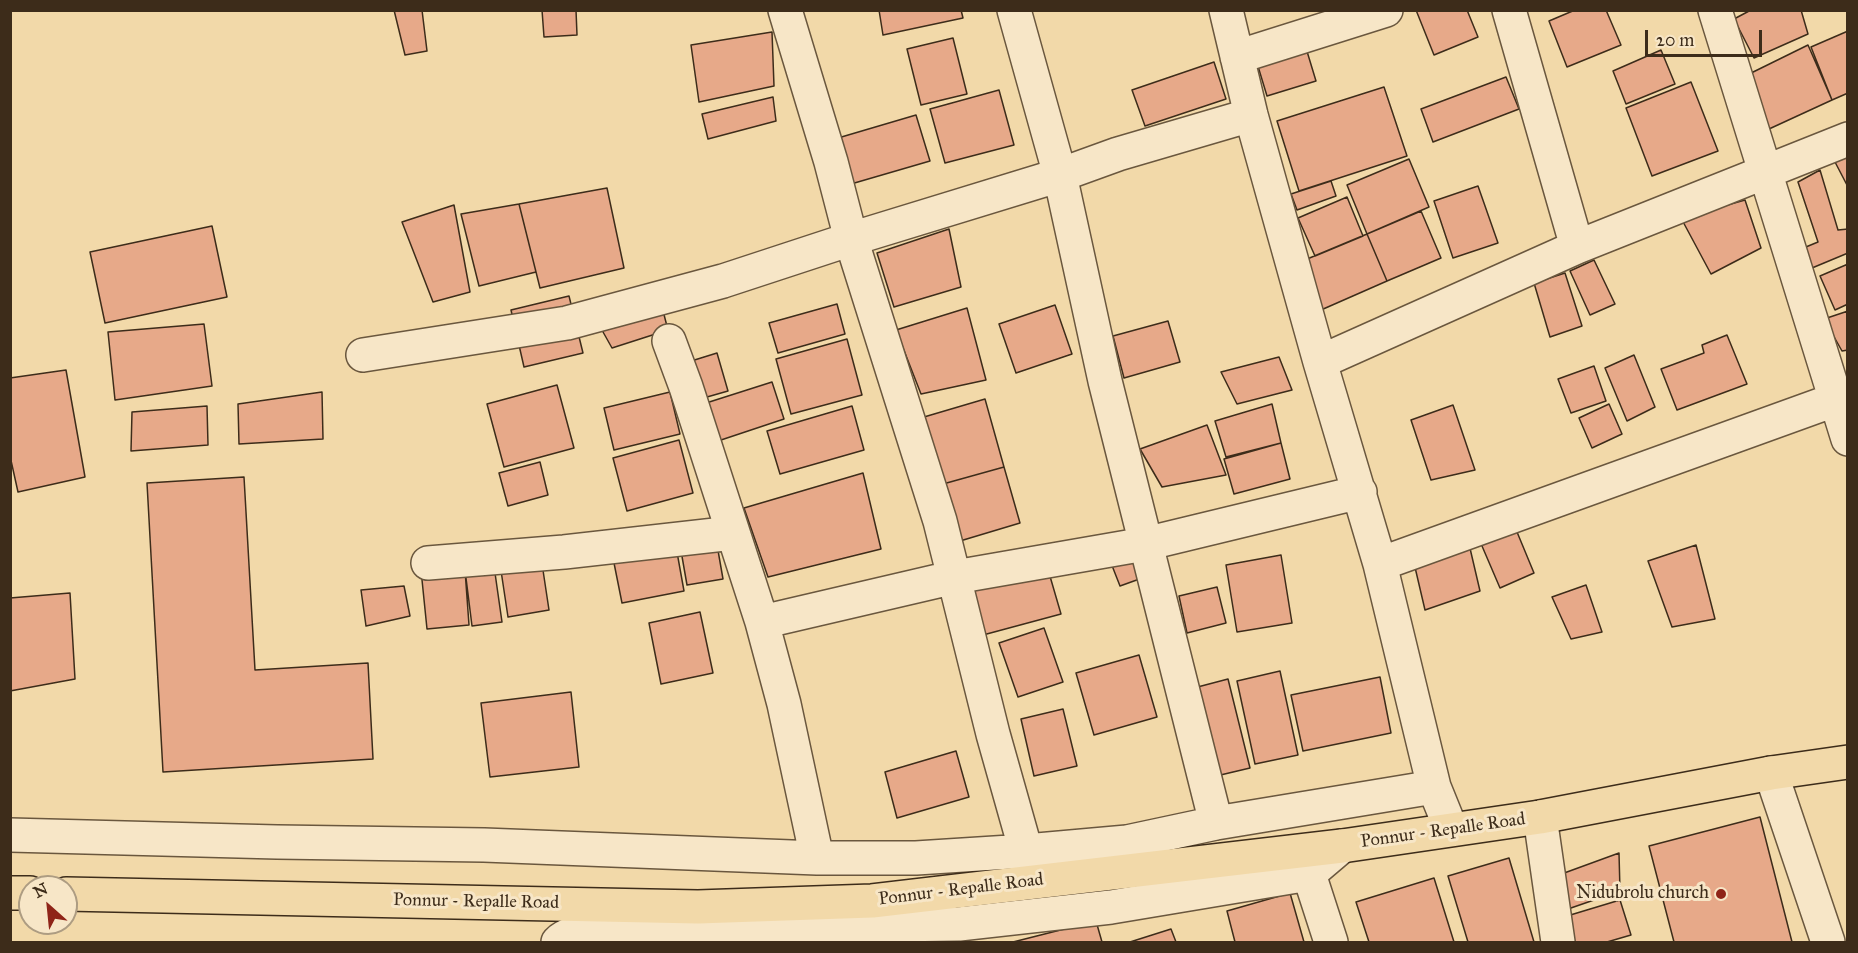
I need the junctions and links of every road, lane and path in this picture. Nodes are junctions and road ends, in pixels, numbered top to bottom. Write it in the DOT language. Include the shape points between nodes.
graph roads {
  1 [pos="785,10"];
  2 [pos="1014,10"];
  3 [pos="1226,10"];
  4 [pos="1386,10"];
  5 [pos="1509,10"];
  6 [pos="1715,10"];
  7 [pos="1237,57"];
  8 [pos="1251,115"];
  9 [pos="1848,139"];
  10 [pos="1764,173"];
  11 [pos="1060,175"];
  12 [pos="851,239"];
  13 [pos="1577,247"];
  14 [pos="669,341"];
  15 [pos="363,355"];
  16 [pos="1320,362"];
  17 [pos="1842,397"];
  18 [pos="1848,439"];
  19 [pos="1360,492"];
  20 [pos="733,533"];
  21 [pos="1145,544"];
  22 [pos="428,563"];
  23 [pos="1380,564"];
  24 [pos="955,577"];
  25 [pos="762,622"];
  26 [pos="1848,762"];
  27 [pos="1771,773"];
  28 [pos="1434,787"];
  29 [pos="1540,817"];
  30 [pos="1216,823"];
  31 [pos="1451,829"];
  32 [pos="10,835"];
  33 [pos="1342,846"];
  34 [pos="1026,851"];
  35 [pos="817,858"];
  36 [pos="1309,874"];
  37 [pos="78,894"];
  38 [pos="960,933"];
  39 [pos="558,942"];
  40 [pos="1331,942"];
  41 [pos="1558,942"];
  42 [pos="1828,942"];
  1 -- 12 [label="street"];
  2 -- 11 [label="street"];
  3 -- 7 [label="street"];
  4 -- 7 [label="street"];
  5 -- 13 [label="street"];
  6 -- 10 [label="street"];
  7 -- 8 [label="street"];
  8 -- 11 [label="street"];
  8 -- 16 [label="street"];
  9 -- 10 [label="street"];
  10 -- 13 [label="street"];
  10 -- 17 [label="street"];
  11 -- 12 [label="street"];
  11 -- 21 [label="street"];
  12 -- 15 [label="street" via="723,281 567,323"];
  12 -- 24 [label="street"];
  13 -- 16 [label="street"];
  14 -- 20 [label="street"];
  16 -- 19 [label="street"];
  17 -- 18 [label="street"];
  17 -- 23 [label="street"];
  19 -- 21 [label="street"];
  19 -- 23 [label="street"];
  20 -- 22 [label="street"];
  20 -- 25 [label="street"];
  21 -- 24 [label="street"];
  21 -- 30 [label="street"];
  23 -- 28 [label="street"];
  24 -- 25 [label="street"];
  24 -- 34 [label="street"];
  25 -- 35 [label="street"];
  26 -- 27 [label="main road, Ponnur - Repalle Road"];
  27 -- 29 [label="main road, Ponnur - Repalle Road"];
  27 -- 42 [label="street"];
  28 -- 30 [label="street"];
  28 -- 31 [label="street"];
  29 -- 31 [label="main road, Ponnur - Repalle Road"];
  29 -- 41 [label="street"];
  30 -- 34 [label="street" via="1127,842"];
  31 -- 33 [label="main road, Ponnur - Repalle Road"];
  32 -- 35 [label="street" via="484,845"];
  33 -- 36 [label="street"];
  33 -- 37 [label="main road, Ponnur - Repalle Road" via="872,901 698,907"];
  34 -- 35 [label="street" via="916,858"];
  36 -- 38 [label="street"];
  36 -- 40 [label="street"];
  38 -- 39 [label="street" via="603,929 579,932"];
}
